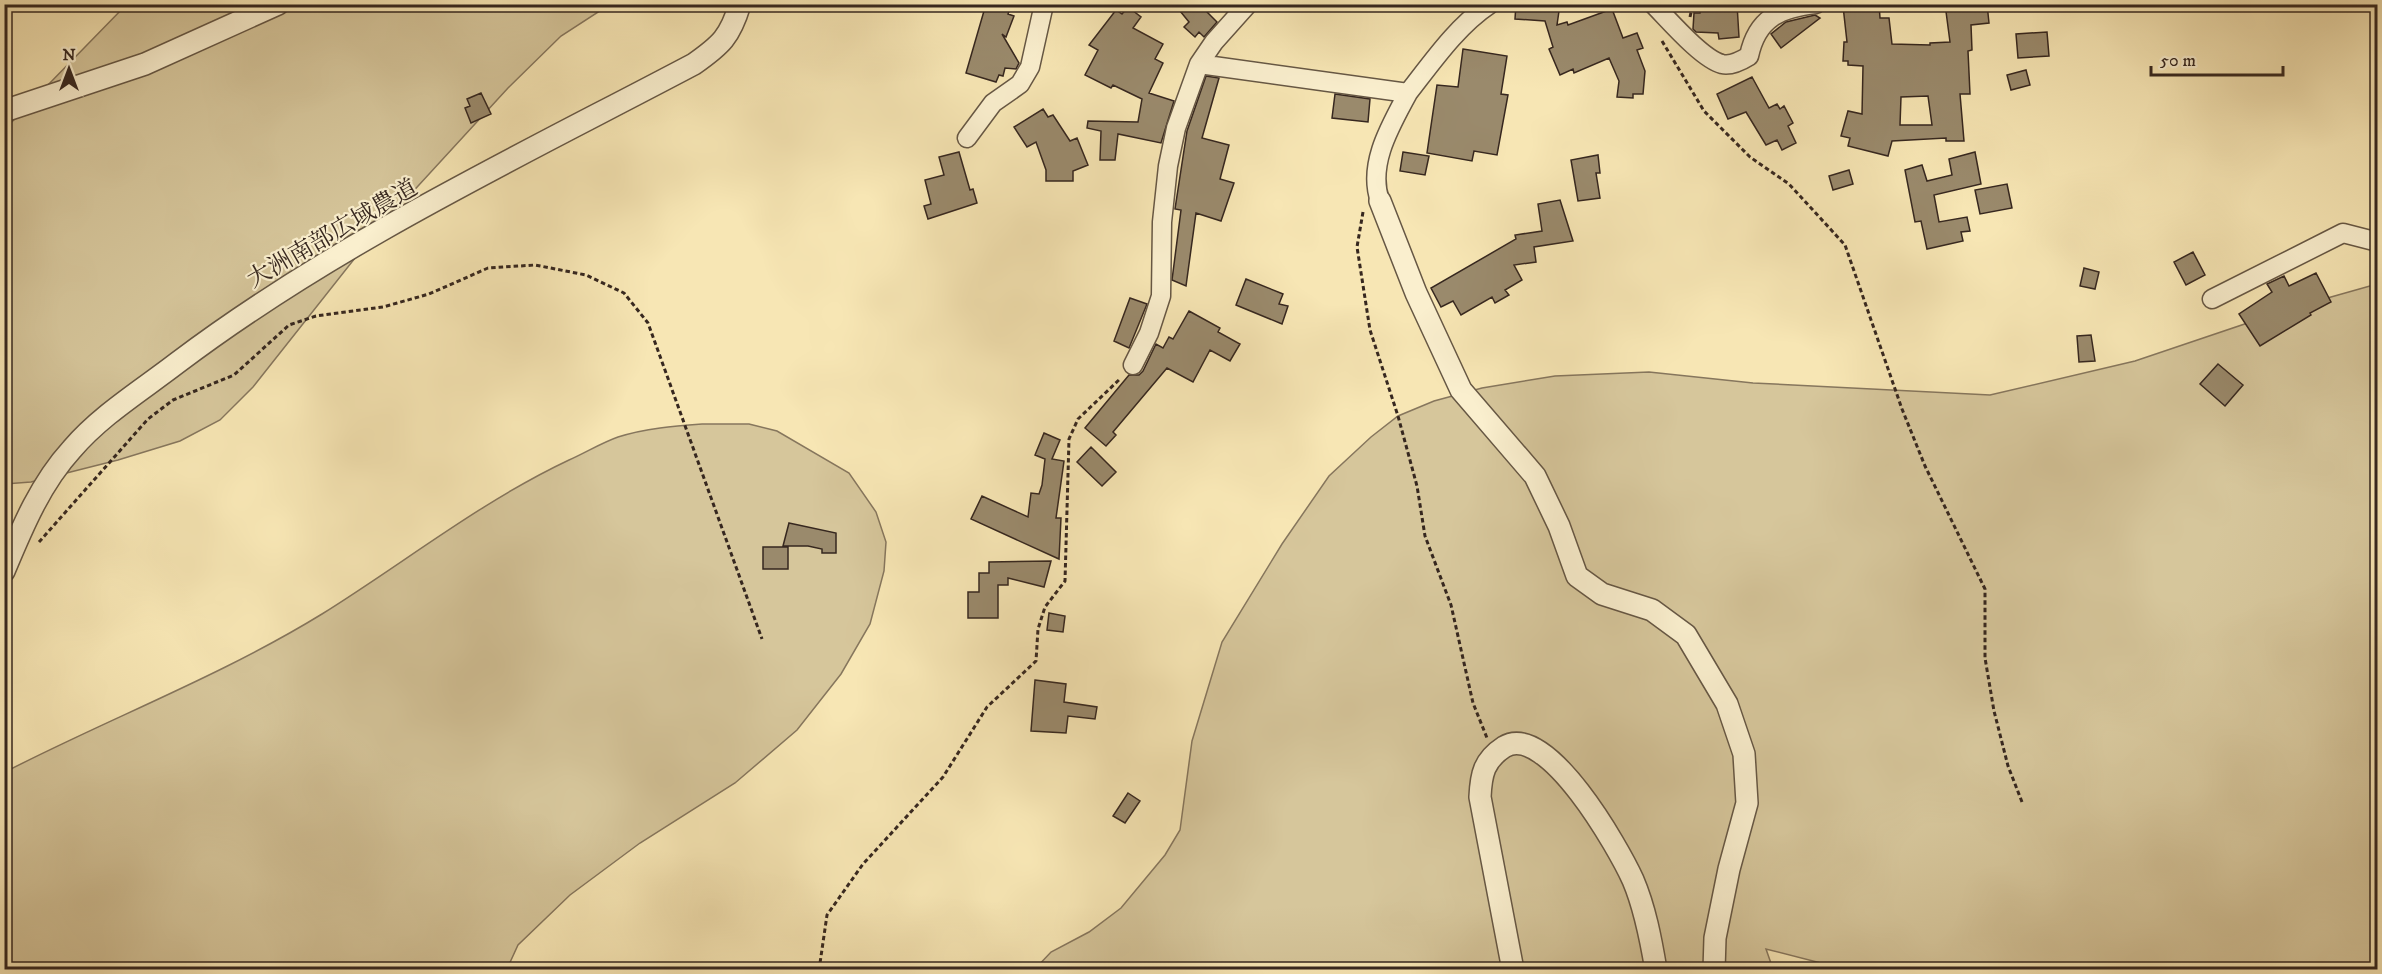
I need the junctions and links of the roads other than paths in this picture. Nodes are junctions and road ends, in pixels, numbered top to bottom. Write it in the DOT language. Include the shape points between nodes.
graph roads {
  1 [pos="278,4"];
  2 [pos="740,4"];
  3 [pos="1044,4"];
  4 [pos="1248,4"];
  5 [pos="1490,4"];
  6 [pos="1816,4"];
  7 [pos="1658,10"];
  8 [pos="1199,64"];
  9 [pos="1408,93"];
  10 [pos="4,111"];
  11 [pos="967,138"];
  12 [pos="1380,201"];
  13 [pos="2378,242"];
  14 [pos="2212,299"];
  15 [pos="1133,365"];
  16 [pos="4,571"];
  17 [pos="1513,969"];
  18 [pos="1656,969"];
  19 [pos="1714,969"];
  1 -- 10 [label="street" via="145,64"];
  2 -- 16 [label="street, 大洲南部広域農道" via="721,45 694,64 328,261 257,306 100,422 52,473 25,521"];
  3 -- 11 [label="street" via="1030,67 1020,84 993,103"];
  4 -- 8 [label="street"];
  5 -- 9 [label="street" via="1448,43"];
  6 -- 7 [label="street" via="1793,7 1775,15 1752,39 1749,56 1737,63 1722,64 1707,56"];
  8 -- 9 [label="street"];
  8 -- 15 [label="street" via="1176,128 1168,166 1161,296"];
  9 -- 12 [label="street" via="1378,160 1375,188"];
  12 -- 19 [label="street" via="1416,293 1461,390 1535,476 1577,576 1602,594 1652,610 1686,635 1727,704 1744,754 1747,803 1715,938"];
  13 -- 14 [label="street" via="2343,232"];
  17 -- 18 [label="street" via="1480,797 1481,771 1493,754 1510,744 1532,746 1563,771 1603,823 1634,881 1651,936"];
}
